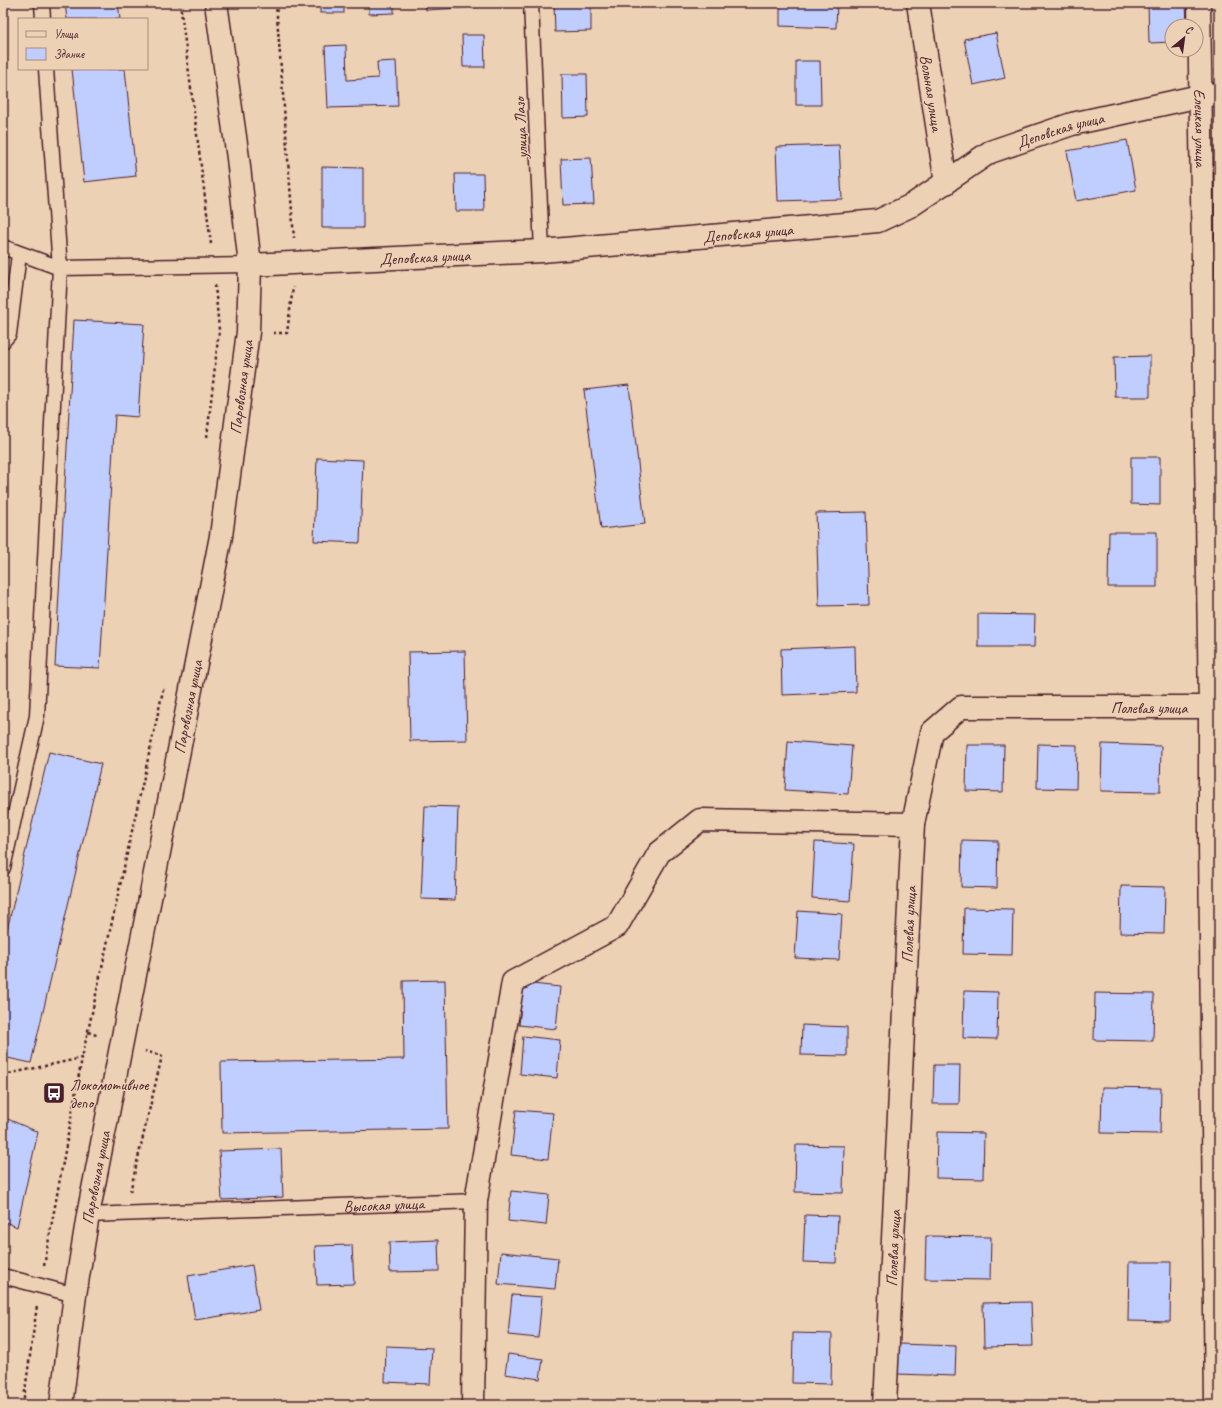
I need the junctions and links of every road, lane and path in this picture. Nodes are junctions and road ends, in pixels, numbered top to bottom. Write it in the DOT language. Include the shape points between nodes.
graph roads {
  1 [pos="42,3"];
  2 [pos="180,3"];
  3 [pos="216,3"];
  4 [pos="276,3"];
  5 [pos="531,3"];
  6 [pos="918,3"];
  7 [pos="1198,3"];
  8 [pos="43,18"];
  9 [pos="46,70"];
  10 [pos="1209,95"];
  11 [pos="946,183"];
  12 [pos="3,247"];
  13 [pos="542,252"];
  14 [pos="19,254"];
  15 [pos="296,262"];
  16 [pos="213,264"];
  17 [pos="250,265"];
  18 [pos="60,268"];
  19 [pos="218,330"];
  20 [pos="248,332"];
  21 [pos="3,341"];
  22 [pos="207,438"];
  23 [pos="165,684"];
  24 [pos="1210,707"];
  25 [pos="913,824"];
  26 [pos="1214,843"];
  27 [pos="3,868"];
  28 [pos="88,1032"];
  29 [pos="121,1044"];
  30 [pos="82,1058"];
  31 [pos="3,1075"];
  32 [pos="476,1201"];
  33 [pos="125,1214"];
  34 [pos="88,1215"];
  35 [pos="3,1276"];
  36 [pos="40,1286"];
  37 [pos="75,1295"];
  38 [pos="24,1405"];
  39 [pos="61,1405"];
  40 [pos="473,1405"];
  41 [pos="885,1405"];
  42 [pos="1216,1405"];
  1 -- 8 [label="lane"];
  2 -- 16 [label="path"];
  3 -- 17 [label="street, Паровозная улица"];
  4 -- 15 [label="path"];
  5 -- 13 [label="lane, улица Лазо"];
  6 -- 11 [label="street, Вольная улица"];
  7 -- 10 [label="street, Елецкая улица"];
  9 -- 18 [label="lane"];
  10 -- 11 [label="street, Деповская улица" via="1057,129 990,152"];
  10 -- 24 [label="street, Елецкая улица"];
  11 -- 13 [label="street, Деповская улица" via="912,205 878,221"];
  12 -- 14 [label="lane"];
  13 -- 15 [label="street, Деповская улица"];
  14 -- 18 [label="lane"];
  14 -- 21 [label="lane" via="8,334"];
  15 -- 17 [label="street, Деповская улица"];
  15 -- 20 [label="path" via="287,334"];
  16 -- 17 [label="lane"];
  16 -- 18 [label="lane"];
  16 -- 19 [label="path"];
  17 -- 20 [label="street, Паровозная улица"];
  18 -- 27 [label="lane" via="37,716"];
  19 -- 20 [label="path"];
  19 -- 22 [label="path"];
  20 -- 29 [label="street, Паровозная улица" via="221,536"];
  23 -- 28 [label="path"];
  24 -- 25 [label="street, Полевая улица" via="961,707 932,732"];
  24 -- 26 [label="street, Елецкая улица"];
  25 -- 32 [label="street" via="700,820 659,853 617,926 513,982"];
  25 -- 41 [label="street, Полевая улица"];
  26 -- 42 [label="street, Елецкая улица"];
  28 -- 29 [label="path"];
  28 -- 30 [label="path"];
  29 -- 33 [label="path" via="162,1056"];
  29 -- 34 [label="street, Паровозная улица"];
  30 -- 31 [label="path"];
  30 -- 36 [label="path"];
  32 -- 33 [label="lane, Высокая улица"];
  32 -- 40 [label="street"];
  33 -- 34 [label="lane, Высокая улица"];
  34 -- 37 [label="street, Паровозная улица"];
  35 -- 36 [label="lane"];
  36 -- 37 [label="lane"];
  36 -- 38 [label="path"];
  37 -- 39 [label="street, Паровозная улица"];
}
